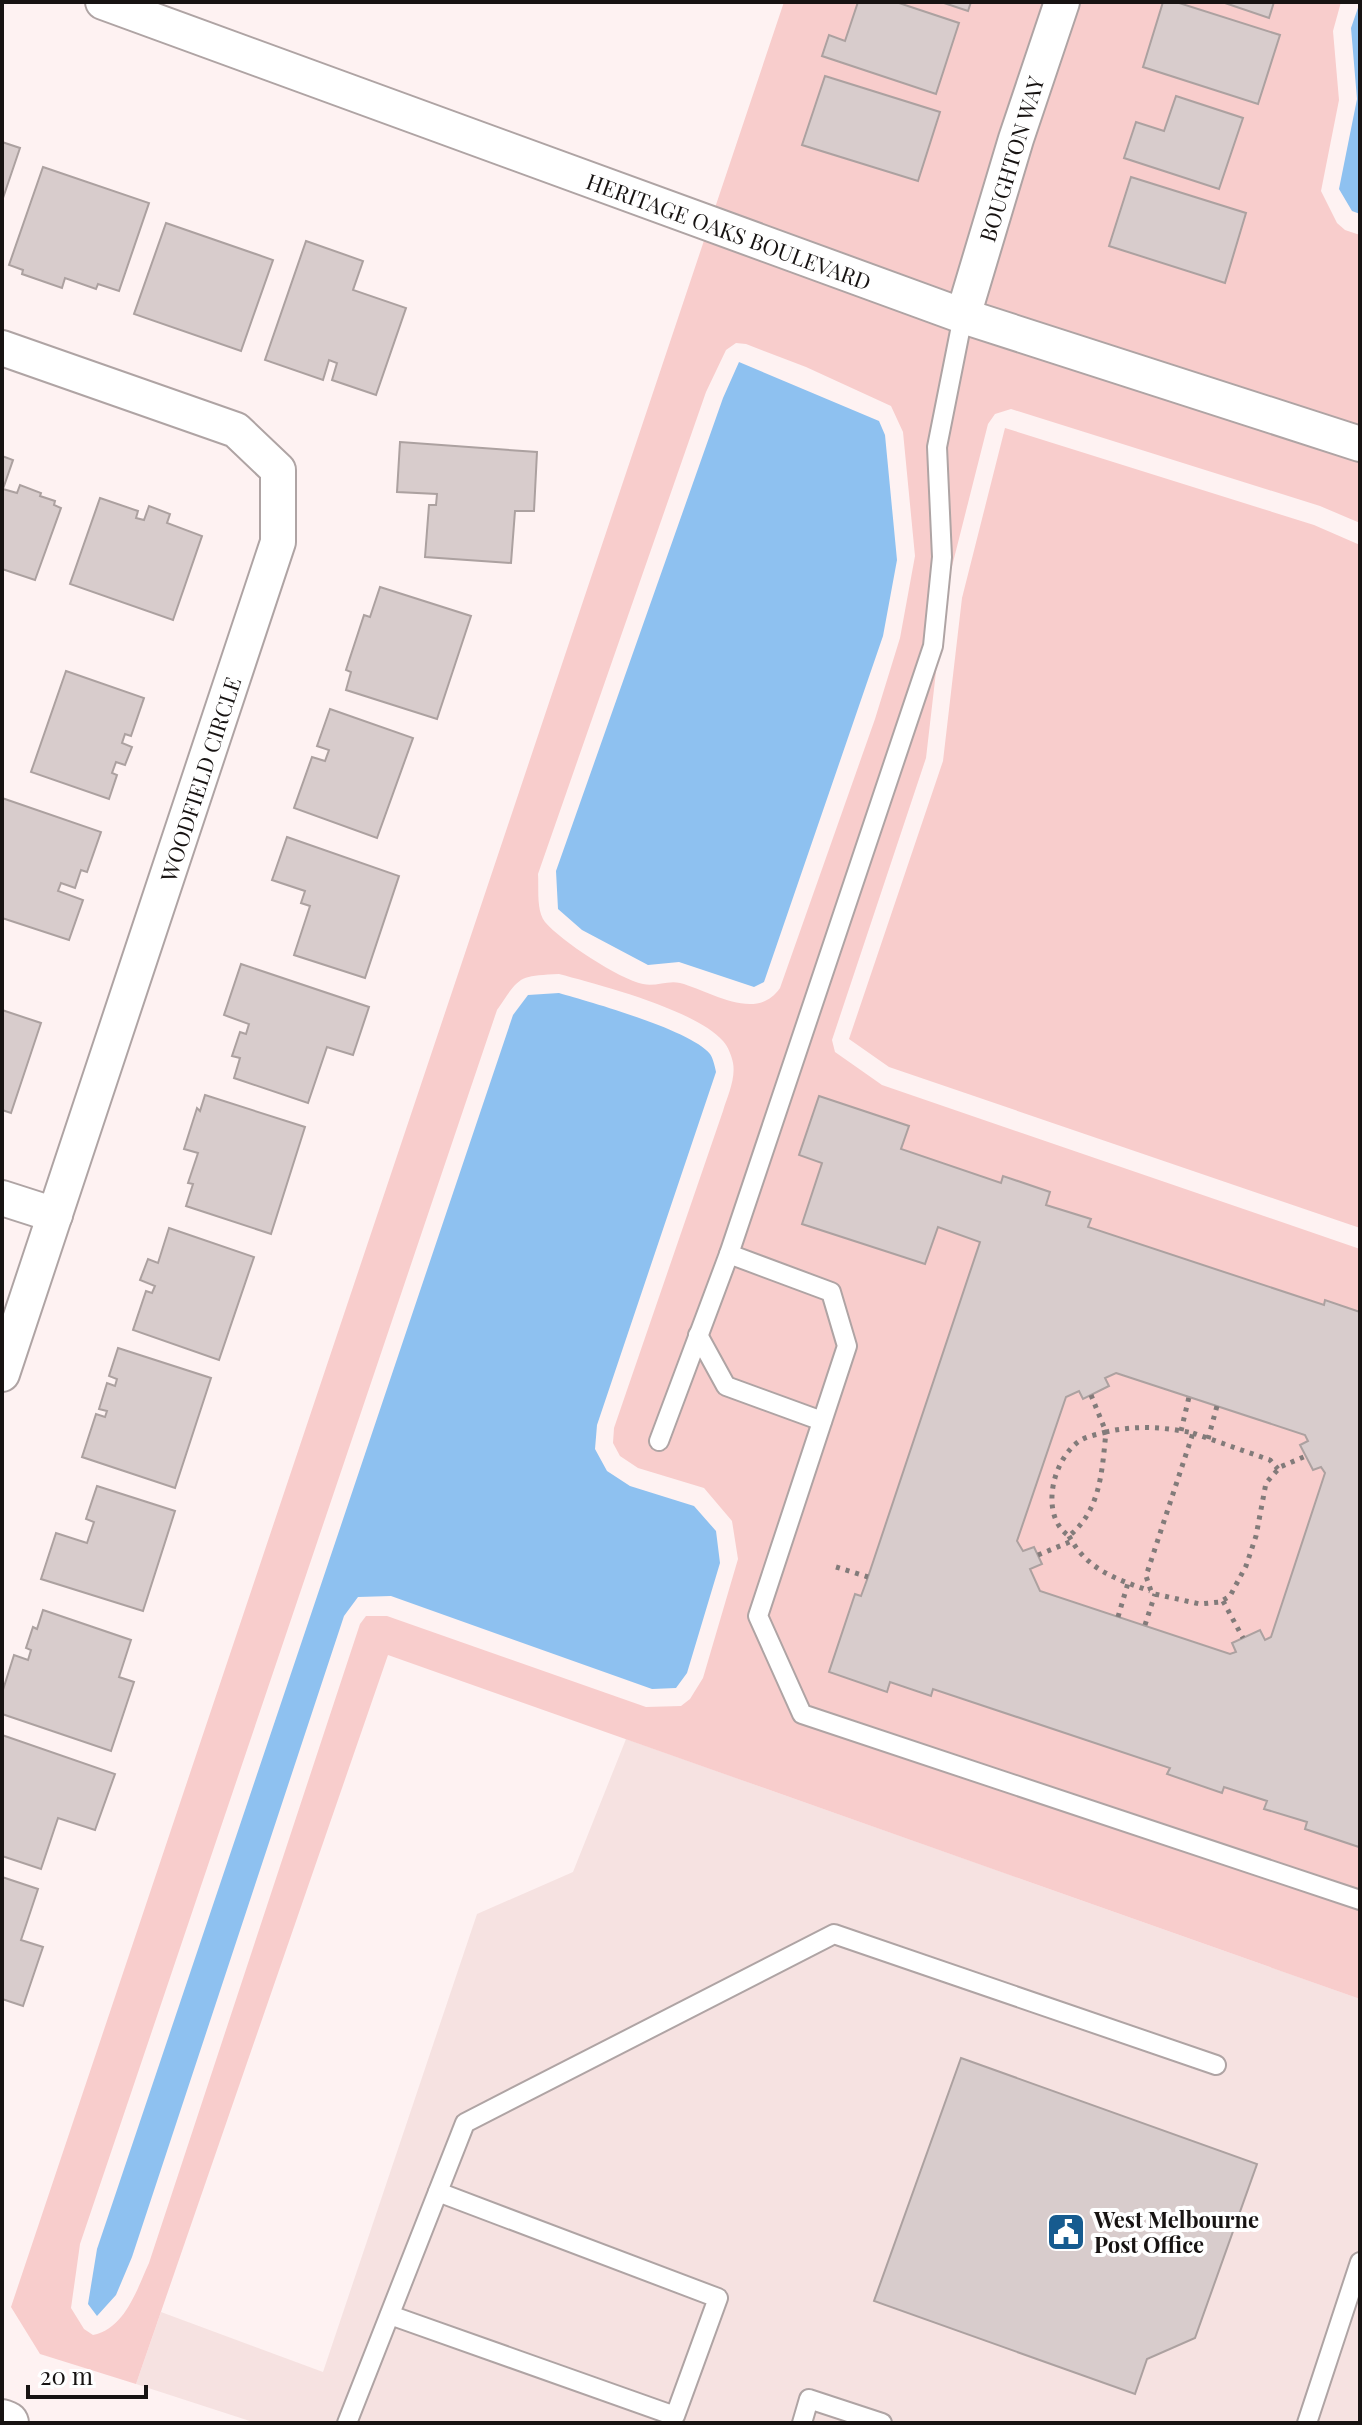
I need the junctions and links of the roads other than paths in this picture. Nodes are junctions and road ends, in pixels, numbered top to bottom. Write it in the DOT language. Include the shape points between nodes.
graph roads {
  1 [pos="103,2"];
  2 [pos="1062,2"];
  3 [pos="963,316"];
  4 [pos="2,348"];
  5 [pos="1360,444"];
  6 [pos="2,1198"];
  7 [pos="55,1215"];
  8 [pos="729,1254"];
  9 [pos="698,1335"];
  10 [pos="2,1374"];
  11 [pos="822,1421"];
  12 [pos="659,1441"];
  13 [pos="1360,1900"];
  14 [pos="1216,2065"];
  15 [pos="438,2192"];
  16 [pos="1360,2262"];
  17 [pos="390,2315"];
  18 [pos="347,2423"];
  19 [pos="802,2423"];
  20 [pos="882,2423"];
  21 [pos="1307,2423"];
  1 -- 3 [label="street, HERITAGE OAKS BOULEVARD"];
  2 -- 3 [label="street, BOUGHTON WAY"];
  3 -- 5 [label="street, HERITAGE OAKS BOULEVARD"];
  3 -- 8 [label="lane" via="937,447 942,557 933,646"];
  4 -- 7 [label="street, WOODFIELD CIRCLE" via="236,430 278,470 278,542"];
  6 -- 7 [label="street"];
  7 -- 10 [label="street, WOODFIELD CIRCLE"];
  8 -- 9 [label="lane"];
  8 -- 11 [label="lane" via="831,1292 847,1346"];
  9 -- 11 [label="lane" via="726,1386"];
  9 -- 12 [label="lane"];
  11 -- 13 [label="lane" via="758,1616 802,1714"];
  14 -- 15 [label="lane" via="834,1934 465,2123"];
  15 -- 17 [label="lane"];
  15 -- 17 [label="lane" via="718,2298 675,2416"];
  16 -- 21 [label="lane"];
  17 -- 18 [label="lane"];
  19 -- 20 [label="lane" via="809,2399"];
}
